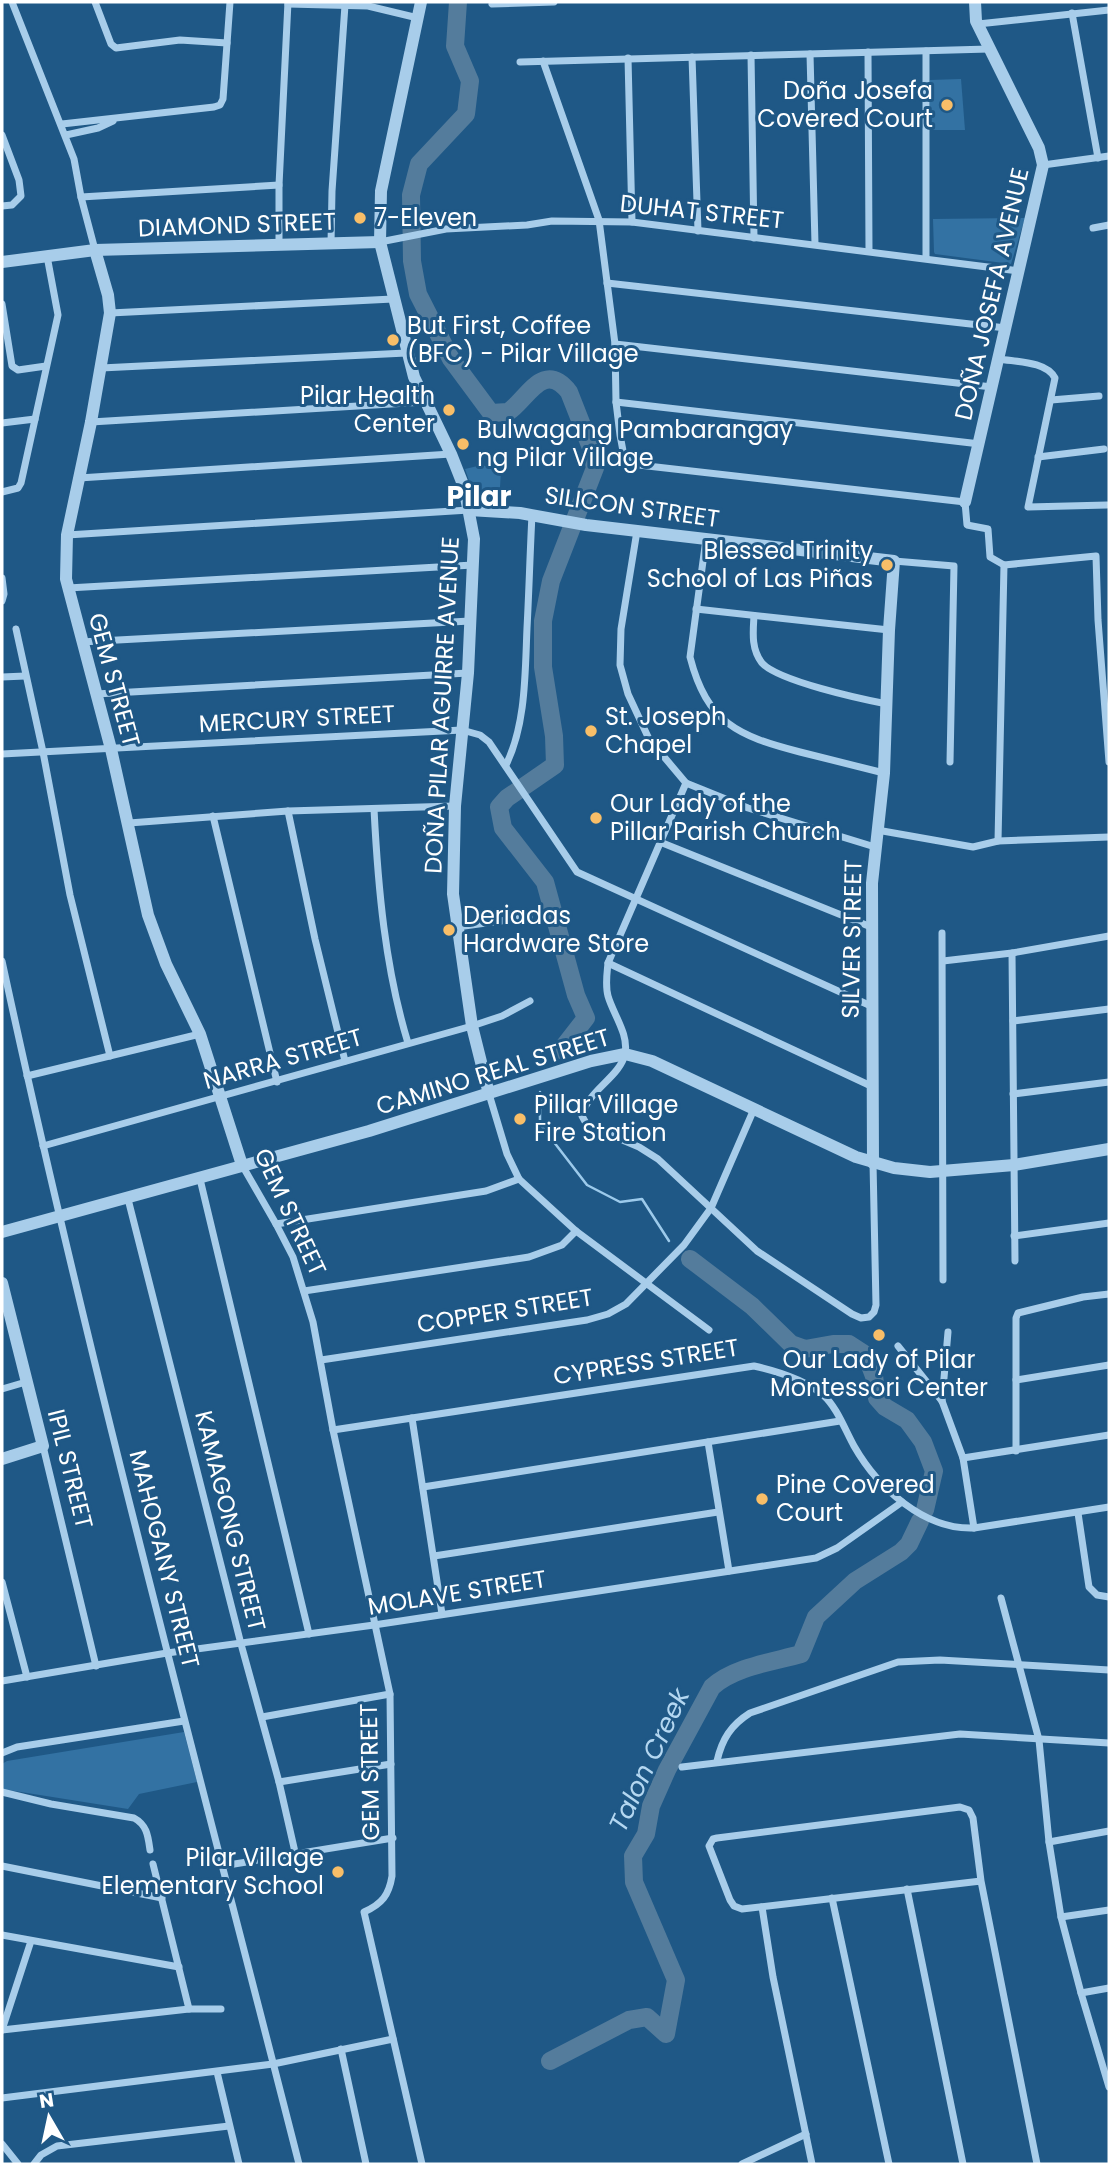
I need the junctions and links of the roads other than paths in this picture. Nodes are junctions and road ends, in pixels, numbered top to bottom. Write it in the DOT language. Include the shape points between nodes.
graph roads {
  1 [pos="12,2"];
  2 [pos="95,2"];
  3 [pos="230,2"];
  4 [pos="421,2"];
  5 [pos="554,2"];
  6 [pos="975,2"];
  7 [pos="288,3"];
  8 [pos="493,3"];
  9 [pos="345,5"];
  10 [pos="1109,10"];
  11 [pos="1072,13"];
  12 [pos="418,18"];
  13 [pos="978,24"];
  14 [pos="227,43"];
  15 [pos="989,49"];
  16 [pos="926,51"];
  17 [pos="868,52"];
  18 [pos="810,54"];
  19 [pos="751,55"];
  20 [pos="692,57"];
  21 [pos="628,58"];
  22 [pos="543,61"];
  23 [pos="520,62"];
  24 [pos="117,120"];
  25 [pos="62,124"];
  26 [pos="2,135"];
  27 [pos="66,135"];
  28 [pos="4,148"];
  29 [pos="1109,156"];
  30 [pos="1098,158"];
  31 [pos="1043,165"];
  32 [pos="279,185"];
  33 [pos="81,197"];
  34 [pos="2,206"];
  35 [pos="599,220"];
  36 [pos="632,222"];
  37 [pos="1109,225"];
  38 [pos="1093,228"];
  39 [pos="698,231"];
  40 [pos="754,238"];
  41 [pos="380,242"];
  42 [pos="331,244"];
  43 [pos="815,244"];
  44 [pos="279,245"];
  45 [pos="95,250"];
  46 [pos="869,251"];
  47 [pos="47,256"];
  48 [pos="926,258"];
  49 [pos="2,262"];
  50 [pos="1019,271"];
  51 [pos="607,284"];
  52 [pos="393,299"];
  53 [pos="2,304"];
  54 [pos="110,313"];
  55 [pos="1006,328"];
  56 [pos="615,344"];
  57 [pos="406,353"];
  58 [pos="999,359"];
  59 [pos="46,366"];
  60 [pos="101,368"];
  61 [pos="993,387"];
  62 [pos="1099,396"];
  63 [pos="1051,400"];
  64 [pos="424,402"];
  65 [pos="616,402"];
  66 [pos="35,419"];
  67 [pos="91,422"];
  68 [pos="2,423"];
  69 [pos="980,444"];
  70 [pos="1104,449"];
  71 [pos="451,454"];
  72 [pos="1038,457"];
  73 [pos="79,478"];
  74 [pos="2,492"];
  75 [pos="965,502"];
  76 [pos="1107,505"];
  77 [pos="470,510"];
  78 [pos="532,515"];
  79 [pos="637,531"];
  80 [pos="67,535"];
  81 [pos="706,539"];
  82 [pos="894,561"];
  83 [pos="473,565"];
  84 [pos="1004,565"];
  85 [pos="2,578"];
  86 [pos="67,588"];
  87 [pos="3,601"];
  88 [pos="696,609"];
  89 [pos="754,616"];
  90 [pos="470,621"];
  91 [pos="16,629"];
  92 [pos="889,630"];
  93 [pos="81,642"];
  94 [pos="468,673"];
  95 [pos="25,676"];
  96 [pos="2,677"];
  97 [pos="96,694"];
  98 [pos="887,704"];
  99 [pos="462,730"];
  100 [pos="111,749"];
  101 [pos="43,752"];
  102 [pos="2,754"];
  103 [pos="950,762"];
  104 [pos="1109,762"];
  105 [pos="506,765"];
  106 [pos="884,773"];
  107 [pos="686,783"];
  108 [pos="454,806"];
  109 [pos="374,808"];
  110 [pos="288,811"];
  111 [pos="213,816"];
  112 [pos="129,823"];
  113 [pos="877,830"];
  114 [pos="1109,837"];
  115 [pos="998,841"];
  116 [pos="660,842"];
  117 [pos="875,847"];
  118 [pos="634,900"];
  119 [pos="529,917"];
  120 [pos="457,927"];
  121 [pos="871,927"];
  122 [pos="942,933"];
  123 [pos="1109,936"];
  124 [pos="1012,953"];
  125 [pos="2,961"];
  126 [pos="943,961"];
  127 [pos="608,963"];
  128 [pos="530,1001"];
  129 [pos="871,1006"];
  130 [pos="1109,1009"];
  131 [pos="1013,1021"];
  132 [pos="472,1026"];
  133 [pos="200,1034"];
  134 [pos="408,1043"];
  135 [pos="625,1054"];
  136 [pos="110,1056"];
  137 [pos="345,1061"];
  138 [pos="27,1076"];
  139 [pos="277,1082"];
  140 [pos="1109,1082"];
  141 [pos="871,1086"];
  142 [pos="489,1094"];
  143 [pos="1013,1094"];
  144 [pos="222,1097"];
  145 [pos="754,1109"];
  146 [pos="43,1146"];
  147 [pos="1109,1149"];
  148 [pos="873,1163"];
  149 [pos="242,1165"];
  150 [pos="1014,1165"];
  151 [pos="943,1171"];
  152 [pos="200,1179"];
  153 [pos="519,1179"];
  154 [pos="128,1199"];
  155 [pos="711,1208"];
  156 [pos="59,1217"];
  157 [pos="1109,1223"];
  158 [pos="276,1224"];
  159 [pos="576,1231"];
  160 [pos="2,1232"];
  161 [pos="1014,1237"];
  162 [pos="1015,1261"];
  163 [pos="943,1280"];
  164 [pos="2,1283"];
  165 [pos="647,1284"];
  166 [pos="304,1291"];
  167 [pos="1109,1294"];
  168 [pos="6,1314"];
  169 [pos="709,1330"];
  170 [pos="948,1332"];
  171 [pos="898,1346"];
  172 [pos="321,1360"];
  173 [pos="1109,1365"];
  174 [pos="1016,1380"];
  175 [pos="26,1382"];
  176 [pos="2,1389"];
  177 [pos="942,1401"];
  178 [pos="412,1418"];
  179 [pos="841,1421"];
  180 [pos="333,1430"];
  181 [pos="1109,1435"];
  182 [pos="708,1442"];
  183 [pos="43,1446"];
  184 [pos="1016,1451"];
  185 [pos="963,1458"];
  186 [pos="2,1459"];
  187 [pos="422,1487"];
  188 [pos="902,1502"];
  189 [pos="1109,1507"];
  190 [pos="718,1512"];
  191 [pos="1078,1513"];
  192 [pos="974,1528"];
  193 [pos="434,1556"];
  194 [pos="729,1570"];
  195 [pos="2,1582"];
  196 [pos="1109,1597"];
  197 [pos="1001,1598"];
  198 [pos="442,1614"];
  199 [pos="374,1625"];
  200 [pos="309,1634"];
  201 [pos="241,1644"];
  202 [pos="167,1653"];
  203 [pos="96,1665"];
  204 [pos="1018,1665"];
  205 [pos="1109,1670"];
  206 [pos="26,1677"];
  207 [pos="2,1681"];
  208 [pos="390,1694"];
  209 [pos="262,1717"];
  210 [pos="184,1721"];
  211 [pos="1039,1740"];
  212 [pos="1109,1743"];
  213 [pos="2,1753"];
  214 [pos="717,1761"];
  215 [pos="391,1764"];
  216 [pos="682,1767"];
  217 [pos="279,1782"];
  218 [pos="2,1792"];
  219 [pos="1109,1831"];
  220 [pos="393,1839"];
  221 [pos="1049,1842"];
  222 [pos="150,1850"];
  223 [pos="295,1852"];
  224 [pos="153,1864"];
  225 [pos="2,1866"];
  226 [pos="222,1866"];
  227 [pos="981,1881"];
  228 [pos="907,1889"];
  229 [pos="162,1898"];
  230 [pos="832,1898"];
  231 [pos="762,1907"];
  232 [pos="1109,1910"];
  233 [pos="1061,1917"];
  234 [pos="2,1935"];
  235 [pos="31,1941"];
  236 [pos="179,1967"];
  237 [pos="1109,1988"];
  238 [pos="1081,1993"];
  239 [pos="190,2009"];
  240 [pos="221,2009"];
  241 [pos="2,2030"];
  242 [pos="393,2039"];
  243 [pos="341,2049"];
  244 [pos="1105,2061"];
  245 [pos="274,2064"];
  246 [pos="217,2072"];
  247 [pos="1109,2087"];
  248 [pos="2,2098"];
  249 [pos="229,2126"];
  250 [pos="806,2134"];
  251 [pos="2,2144"];
  252 [pos="18,2164"];
  253 [pos="34,2164"];
  254 [pos="239,2164"];
  255 [pos="299,2164"];
  256 [pos="366,2164"];
  257 [pos="422,2164"];
  258 [pos="742,2164"];
  259 [pos="812,2164"];
  260 [pos="889,2164"];
  261 [pos="962,2164"];
  262 [pos="1037,2164"];
  1 -- 25 [label="street, GEM STREET"];
  2 -- 14 [label="street" via="116,48 180,40"];
  3 -- 14 [label="street"];
  4 -- 12 [label="street, DOÑA PILAR AGUIRRE AVENUE"];
  5 -- 8 [label="street"];
  6 -- 13 [label="street, DOÑA JOSEFA AVENUE"];
  7 -- 9 [label="street"];
  7 -- 32 [label="street"];
  9 -- 12 [label="street" via="383,8"];
  9 -- 42 [label="street"];
  10 -- 11 [label="street"];
  11 -- 13 [label="street"];
  11 -- 30 [label="street"];
  12 -- 41 [label="street, DOÑA PILAR AGUIRRE AVENUE" via="382,191"];
  13 -- 15 [label="street, DOÑA JOSEFA AVENUE"];
  14 -- 24 [label="street" via="220,105"];
  15 -- 16 [label="street"];
  15 -- 31 [label="street, DOÑA JOSEFA AVENUE" via="1039,148"];
  16 -- 17 [label="street"];
  16 -- 48 [label="street"];
  17 -- 18 [label="street"];
  17 -- 46 [label="street"];
  18 -- 19 [label="street"];
  18 -- 43 [label="street"];
  19 -- 20 [label="street"];
  19 -- 40 [label="street"];
  20 -- 21 [label="street"];
  20 -- 39 [label="street"];
  21 -- 22 [label="street"];
  21 -- 36 [label="street"];
  22 -- 23 [label="street"];
  22 -- 35 [label="street"];
  24 -- 25 [label="street"];
  24 -- 27 [label="street"];
  25 -- 27 [label="street, GEM STREET"];
  26 -- 28 [label="street"];
  27 -- 33 [label="street, GEM STREET"];
  28 -- 34 [label="street" via="21,196 12,205"];
  29 -- 30 [label="street"];
  30 -- 31 [label="street"];
  31 -- 50 [label="street, DOÑA JOSEFA AVENUE"];
  32 -- 33 [label="street"];
  32 -- 44 [label="street"];
  33 -- 45 [label="street, GEM STREET"];
  35 -- 36 [label="street, DUHAT STREET"];
  35 -- 41 [label="street, DUHAT STREET" via="442,230"];
  35 -- 51 [label="street"];
  36 -- 39 [label="street, DUHAT STREET"];
  37 -- 38 [label="street"];
  39 -- 40 [label="street, DUHAT STREET"];
  40 -- 43 [label="street, DUHAT STREET"];
  41 -- 42 [label="street, DIAMOND STREET"];
  41 -- 52 [label="street, DOÑA PILAR AGUIRRE AVENUE"];
  42 -- 44 [label="street, DIAMOND STREET"];
  43 -- 46 [label="street, DUHAT STREET"];
  44 -- 45 [label="street, DIAMOND STREET"];
  45 -- 47 [label="street, DIAMOND STREET"];
  45 -- 54 [label="street, GEM STREET"];
  46 -- 48 [label="street, DUHAT STREET"];
  47 -- 49 [label="street, DIAMOND STREET"];
  47 -- 59 [label="street" via="58,315"];
  48 -- 50 [label="street, DUHAT STREET"];
  50 -- 55 [label="street, DOÑA JOSEFA AVENUE"];
  51 -- 55 [label="street"];
  51 -- 56 [label="street"];
  52 -- 54 [label="street"];
  52 -- 57 [label="street, DOÑA PILAR AGUIRRE AVENUE"];
  53 -- 59 [label="street" via="15,369"];
  54 -- 60 [label="street, GEM STREET"];
  55 -- 58 [label="street, DOÑA JOSEFA AVENUE"];
  56 -- 61 [label="street"];
  56 -- 65 [label="street"];
  57 -- 60 [label="street"];
  57 -- 64 [label="street, DOÑA PILAR AGUIRRE AVENUE"];
  58 -- 61 [label="street, DOÑA JOSEFA AVENUE"];
  58 -- 63 [label="street" via="1052,372"];
  59 -- 66 [label="street"];
  60 -- 67 [label="street, GEM STREET"];
  61 -- 69 [label="street, DOÑA JOSEFA AVENUE"];
  62 -- 63 [label="street"];
  63 -- 72 [label="street"];
  64 -- 67 [label="street"];
  64 -- 71 [label="street, DOÑA PILAR AGUIRRE AVENUE"];
  65 -- 69 [label="street"];
  65 -- 75 [label="street" via="623,451 630,464"];
  66 -- 68 [label="street"];
  66 -- 74 [label="street" via="21,482"];
  67 -- 73 [label="street, GEM STREET"];
  69 -- 75 [label="street, DOÑA JOSEFA AVENUE"];
  70 -- 72 [label="street"];
  71 -- 73 [label="street"];
  71 -- 77 [label="street, DOÑA PILAR AGUIRRE AVENUE"];
  72 -- 76 [label="street" via="1028,508"];
  73 -- 80 [label="street, GEM STREET"];
  75 -- 84 [label="street, DOÑA JOSEFA AVENUE" via="966,524 988,529 990,557"];
  77 -- 78 [label="street, SILICON STREET"];
  77 -- 80 [label="street, SILICON STREET"];
  77 -- 83 [label="street, DOÑA PILAR AGUIRRE AVENUE"];
  78 -- 79 [label="street, SILICON STREET"];
  78 -- 105 [label="street" via="521,715"];
  79 -- 81 [label="street, SILICON STREET"];
  79 -- 107 [label="street" via="621,629 620,665 649,739"];
  80 -- 86 [label="street, GEM STREET"];
  81 -- 82 [label="street, SILICON STREET"];
  81 -- 88 [label="street"];
  82 -- 92 [label="street, SILVER STREET"];
  82 -- 103 [label="street, SILICON STREET" via="954,566"];
  83 -- 86 [label="street"];
  83 -- 90 [label="street, DOÑA PILAR AGUIRRE AVENUE"];
  84 -- 104 [label="street" via="1096,556"];
  84 -- 115 [label="street"];
  85 -- 87 [label="street"];
  86 -- 93 [label="street, GEM STREET"];
  88 -- 89 [label="street"];
  88 -- 106 [label="street" via="690,657 706,699 720,717 760,742"];
  89 -- 92 [label="street"];
  89 -- 98 [label="street" via="752,642 763,664 790,678"];
  90 -- 93 [label="street"];
  90 -- 94 [label="street, DOÑA PILAR AGUIRRE AVENUE"];
  91 -- 95 [label="street"];
  92 -- 98 [label="street, SILVER STREET"];
  93 -- 97 [label="street, GEM STREET"];
  94 -- 97 [label="street"];
  94 -- 99 [label="street, DOÑA PILAR AGUIRRE AVENUE"];
  95 -- 96 [label="street"];
  95 -- 101 [label="street"];
  97 -- 100 [label="street, GEM STREET"];
  98 -- 106 [label="street, SILVER STREET"];
  99 -- 100 [label="street, MERCURY STREET"];
  99 -- 105 [label="street" via="489,743"];
  99 -- 108 [label="street, DOÑA PILAR AGUIRRE AVENUE"];
  100 -- 101 [label="street, MERCURY STREET"];
  100 -- 112 [label="street, GEM STREET"];
  101 -- 102 [label="street, MERCURY STREET"];
  101 -- 136 [label="street" via="70,895"];
  105 -- 118 [label="street" via="577,872"];
  106 -- 113 [label="street, SILVER STREET"];
  107 -- 116 [label="street"];
  107 -- 117 [label="street" via="748,808"];
  108 -- 109 [label="street"];
  108 -- 120 [label="street, DOÑA PILAR AGUIRRE AVENUE"];
  109 -- 110 [label="street"];
  109 -- 134 [label="street" via="387,944"];
  110 -- 111 [label="street"];
  110 -- 137 [label="street"];
  111 -- 112 [label="street"];
  111 -- 139 [label="street"];
  112 -- 133 [label="street, GEM STREET" via="150,922"];
  113 -- 115 [label="street" via="964,846"];
  113 -- 117 [label="street, SILVER STREET"];
  114 -- 115 [label="street"];
  116 -- 118 [label="street"];
  116 -- 121 [label="street"];
  117 -- 121 [label="street, SILVER STREET"];
  118 -- 127 [label="street"];
  118 -- 129 [label="street"];
  119 -- 120 [label="street"];
  120 -- 132 [label="street, DOÑA PILAR AGUIRRE AVENUE"];
  121 -- 129 [label="street, SILVER STREET"];
  122 -- 126 [label="street"];
  123 -- 124 [label="street"];
  124 -- 126 [label="street"];
  124 -- 131 [label="street"];
  125 -- 138 [label="street, MAHOGANY STREET"];
  126 -- 151 [label="street"];
  127 -- 135 [label="street" via="607,993 623,1034"];
  127 -- 141 [label="street"];
  128 -- 132 [label="street, NARRA STREET"];
  129 -- 141 [label="street, SILVER STREET"];
  130 -- 131 [label="street"];
  131 -- 143 [label="street"];
  132 -- 134 [label="street, NARRA STREET"];
  132 -- 142 [label="street, DOÑA PILAR AGUIRRE AVENUE"];
  133 -- 136 [label="street"];
  133 -- 144 [label="street, GEM STREET"];
  134 -- 137 [label="street, NARRA STREET"];
  135 -- 142 [label="street, CAMINO REAL STREET"];
  135 -- 145 [label="street, CAMINO REAL STREET" via="652,1061"];
  135 -- 155 [label="street" via="583,1107 587,1125 658,1159"];
  136 -- 138 [label="street"];
  137 -- 139 [label="street, NARRA STREET"];
  138 -- 146 [label="street, MAHOGANY STREET"];
  139 -- 144 [label="street, NARRA STREET"];
  140 -- 143 [label="street"];
  141 -- 148 [label="street, SILVER STREET"];
  142 -- 149 [label="street, CAMINO REAL STREET"];
  142 -- 153 [label="street, DOÑA PILAR AGUIRRE AVENUE"];
  143 -- 150 [label="street"];
  144 -- 146 [label="street, NARRA STREET"];
  144 -- 149 [label="street, GEM STREET"];
  145 -- 148 [label="street, CAMINO REAL STREET"];
  145 -- 155 [label="street, COPPER STREET"];
  146 -- 156 [label="street, MAHOGANY STREET"];
  147 -- 150 [label="street, CAMINO REAL STREET"];
  148 -- 151 [label="street, CAMINO REAL STREET"];
  148 -- 155 [label="street, SILVER STREET" via="876,1305 869,1317 852,1314 779,1267"];
  149 -- 152 [label="street, CAMINO REAL STREET"];
  149 -- 158 [label="street, GEM STREET"];
  150 -- 151 [label="street, CAMINO REAL STREET"];
  150 -- 161 [label="street"];
  151 -- 163 [label="street"];
  152 -- 154 [label="street, CAMINO REAL STREET"];
  152 -- 200 [label="street"];
  153 -- 158 [label="street" via="486,1191"];
  153 -- 159 [label="street, DOÑA PILAR AGUIRRE AVENUE"];
  154 -- 156 [label="street, CAMINO REAL STREET"];
  154 -- 201 [label="street, KAMAGONG STREET"];
  155 -- 165 [label="street, COPPER STREET"];
  156 -- 160 [label="street, CAMINO REAL STREET"];
  156 -- 202 [label="street, MAHOGANY STREET"];
  157 -- 161 [label="street"];
  158 -- 166 [label="street, GEM STREET"];
  159 -- 165 [label="street, DOÑA PILAR AGUIRRE AVENUE"];
  159 -- 166 [label="street" via="562,1245 529,1257"];
  161 -- 162 [label="street"];
  164 -- 168 [label="street, IPIL STREET"];
  165 -- 169 [label="street, DOÑA PILAR AGUIRRE AVENUE"];
  165 -- 172 [label="street, COPPER STREET" via="626,1304 587,1320"];
  166 -- 172 [label="street, GEM STREET"];
  167 -- 174 [label="street" via="1018,1313"];
  168 -- 175 [label="street, IPIL STREET"];
  170 -- 177 [label="street"];
  171 -- 177 [label="street"];
  172 -- 180 [label="street, GEM STREET"];
  173 -- 174 [label="street"];
  174 -- 184 [label="street"];
  175 -- 176 [label="street"];
  175 -- 183 [label="street, IPIL STREET"];
  177 -- 185 [label="street"];
  178 -- 179 [label="street, CYPRESS STREET" via="754,1366 816,1390"];
  178 -- 180 [label="street, CYPRESS STREET"];
  178 -- 187 [label="street"];
  179 -- 182 [label="street"];
  179 -- 188 [label="street, CYPRESS STREET" via="863,1461"];
  180 -- 199 [label="street, GEM STREET"];
  181 -- 184 [label="street"];
  182 -- 187 [label="street"];
  182 -- 190 [label="street"];
  183 -- 186 [label="street"];
  183 -- 203 [label="street, IPIL STREET"];
  184 -- 185 [label="street"];
  185 -- 192 [label="street"];
  187 -- 193 [label="street"];
  188 -- 192 [label="street, CYPRESS STREET" via="938,1522"];
  188 -- 194 [label="street, MOLAVE STREET" via="817,1558"];
  189 -- 191 [label="street, CYPRESS STREET"];
  190 -- 193 [label="street"];
  190 -- 194 [label="street"];
  191 -- 192 [label="street, CYPRESS STREET"];
  191 -- 196 [label="street" via="1089,1587 1097,1595"];
  193 -- 198 [label="street"];
  194 -- 198 [label="street, MOLAVE STREET"];
  195 -- 206 [label="street"];
  197 -- 204 [label="street"];
  198 -- 199 [label="street, MOLAVE STREET"];
  199 -- 200 [label="street, MOLAVE STREET"];
  199 -- 208 [label="street, GEM STREET"];
  200 -- 201 [label="street, MOLAVE STREET"];
  201 -- 202 [label="street, MOLAVE STREET"];
  201 -- 209 [label="street, KAMAGONG STREET"];
  202 -- 203 [label="street, MOLAVE STREET"];
  202 -- 210 [label="street, MAHOGANY STREET"];
  203 -- 206 [label="street, MOLAVE STREET"];
  204 -- 205 [label="street"];
  204 -- 211 [label="street"];
  204 -- 214 [label="street" via="898,1662 750,1713 728,1733"];
  206 -- 207 [label="street, MOLAVE STREET"];
  208 -- 209 [label="street"];
  208 -- 215 [label="street, GEM STREET"];
  209 -- 217 [label="street, KAMAGONG STREET"];
  210 -- 213 [label="street"];
  210 -- 226 [label="street, MAHOGANY STREET"];
  211 -- 212 [label="street"];
  211 -- 214 [label="street" via="960,1734"];
  211 -- 221 [label="street"];
  214 -- 216 [label="street"];
  215 -- 217 [label="street"];
  215 -- 220 [label="street, GEM STREET"];
  217 -- 223 [label="street, KAMAGONG STREET"];
  218 -- 222 [label="street" via="134,1818 146,1830"];
  219 -- 221 [label="street"];
  220 -- 223 [label="street"];
  220 -- 242 [label="street, GEM STREET" via="390,1887 377,1906 364,1912"];
  221 -- 233 [label="street"];
  223 -- 226 [label="street"];
  224 -- 229 [label="street"];
  225 -- 229 [label="street"];
  226 -- 245 [label="street, MAHOGANY STREET"];
  227 -- 228 [label="street"];
  227 -- 231 [label="street" via="974,1818 960,1807 710,1842 709,1850 734,1906"];
  227 -- 262 [label="street"];
  228 -- 230 [label="street"];
  228 -- 261 [label="street"];
  229 -- 236 [label="street"];
  230 -- 231 [label="street"];
  230 -- 260 [label="street"];
  231 -- 250 [label="street"];
  232 -- 233 [label="street"];
  233 -- 238 [label="street"];
  234 -- 235 [label="street"];
  235 -- 236 [label="street"];
  235 -- 241 [label="street"];
  236 -- 239 [label="street"];
  237 -- 238 [label="street"];
  238 -- 244 [label="street"];
  239 -- 240 [label="street"];
  239 -- 241 [label="street"];
  242 -- 243 [label="street"];
  242 -- 257 [label="street, GEM STREET"];
  243 -- 245 [label="street"];
  243 -- 256 [label="street"];
  244 -- 247 [label="street"];
  245 -- 246 [label="street"];
  245 -- 255 [label="street, MAHOGANY STREET"];
  246 -- 248 [label="street"];
  246 -- 249 [label="street"];
  249 -- 253 [label="street" via="66,2144 41,2155"];
  249 -- 254 [label="street"];
  250 -- 258 [label="street"];
  250 -- 259 [label="street"];
  251 -- 252 [label="street"];
}
